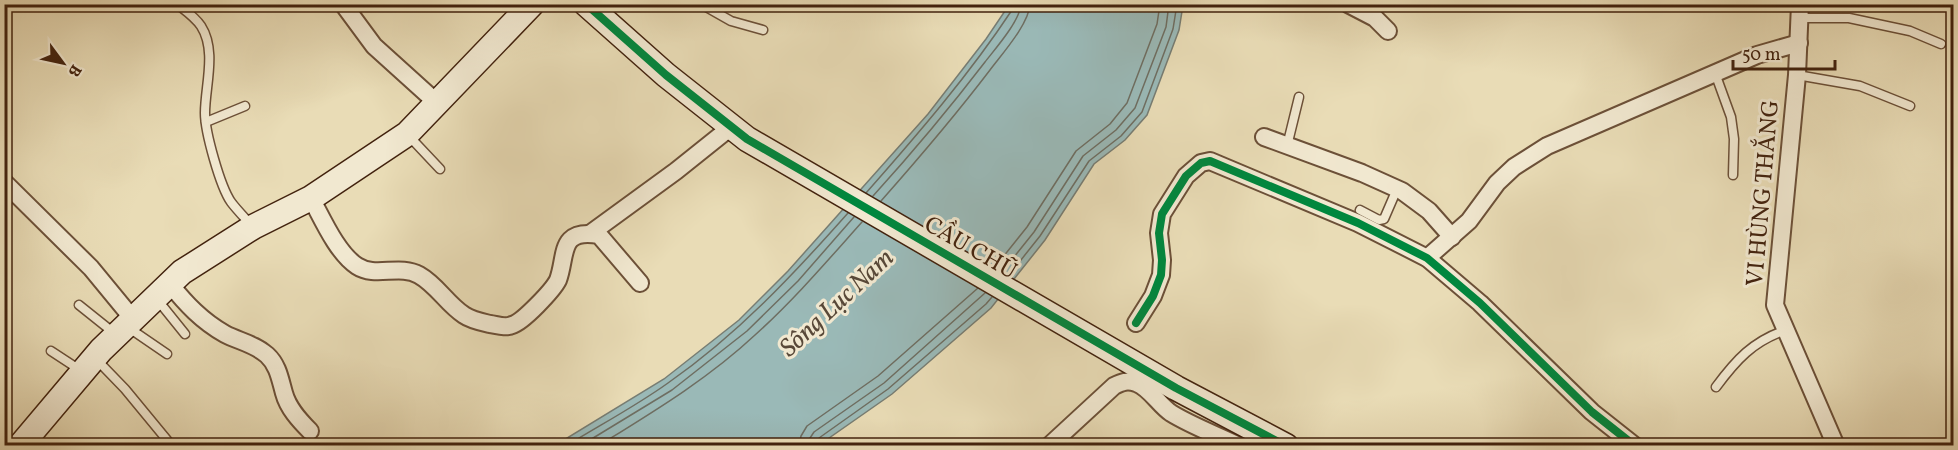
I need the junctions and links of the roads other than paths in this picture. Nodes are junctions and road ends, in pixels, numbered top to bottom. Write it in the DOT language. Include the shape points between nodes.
graph roads {
  1 [pos="177,4"];
  2 [pos="343,4"];
  3 [pos="532,4"];
  4 [pos="700,4"];
  5 [pos="1348,4"];
  6 [pos="590,5"];
  7 [pos="1800,11"];
  8 [pos="763,30"];
  9 [pos="1388,31"];
  10 [pos="1799,44"];
  11 [pos="1941,44"];
  12 [pos="1715,73"];
  13 [pos="1797,75"];
  14 [pos="1299,97"];
  15 [pos="436,102"];
  16 [pos="245,106"];
  17 [pos="1910,106"];
  18 [pos="206,122"];
  19 [pos="739,133"];
  20 [pos="407,134"];
  21 [pos="1264,137"];
  22 [pos="1287,146"];
  23 [pos="440,169"];
  24 [pos="1732,175"];
  25 [pos="4,182"];
  26 [pos="1397,189"];
  27 [pos="311,198"];
  28 [pos="1360,210"];
  29 [pos="252,227"];
  30 [pos="591,233"];
  31 [pos="1452,237"];
  32 [pos="1427,258"];
  33 [pos="640,283"];
  34 [pos="162,291"];
  35 [pos="79,305"];
  36 [pos="1136,323"];
  37 [pos="125,327"];
  38 [pos="1786,330"];
  39 [pos="185,334"];
  40 [pos="51,351"];
  41 [pos="166,354"];
  42 [pos="88,365"];
  43 [pos="1716,387"];
  44 [pos="310,431"];
  45 [pos="23,444"];
  46 [pos="172,446"];
  47 [pos="1049,446"];
  48 [pos="1239,446"];
  49 [pos="1286,446"];
  50 [pos="1635,446"];
  51 [pos="1836,446"];
  1 -- 18 [label="lane" via="202,27 207,39"];
  2 -- 15 [label="street" via="374,46"];
  3 -- 15 [label="street"];
  4 -- 8 [label="lane" via="731,21"];
  5 -- 9 [label="street" via="1375,18"];
  6 -- 19 [label="street, CẦU CHŨ" via="666,75"];
  7 -- 10 [label="street, VI HÙNG THẮNG"];
  7 -- 11 [label="lane" via="1910,31"];
  10 -- 12 [label="street" via="1757,55"];
  10 -- 13 [label="street, VI HÙNG THẮNG"];
  12 -- 24 [label="lane" via="1731,117"];
  12 -- 31 [label="street" via="1547,146 1497,183 1470,221"];
  13 -- 17 [label="lane" via="1860,86"];
  13 -- 38 [label="street, VI HÙNG THẮNG" via="1775,305"];
  14 -- 22 [label="lane"];
  15 -- 20 [label="street"];
  16 -- 18 [label="lane"];
  18 -- 29 [label="lane" via="229,200"];
  19 -- 30 [label="street" via="675,171"];
  19 -- 49 [label="street, CẦU CHŨ" via="1176,388"];
  20 -- 23 [label="lane"];
  20 -- 27 [label="street"];
  21 -- 22 [label="street"];
  22 -- 26 [label="street" via="1362,172"];
  25 -- 37 [label="street" via="91,268"];
  26 -- 28 [label="lane" via="1384,219"];
  26 -- 31 [label="street" via="1429,212"];
  27 -- 29 [label="street"];
  27 -- 30 [label="street" via="333,237 359,268 418,274 465,315 500,326 512,326 523,318 557,283 568,242 575,236"];
  29 -- 34 [label="street" via="182,272"];
  30 -- 33 [label="street" via="599,235"];
  31 -- 32 [label="street"];
  32 -- 36 [label="street" via="1210,161 1201,163 1186,176 1162,214 1161,275"];
  32 -- 50 [label="street" via="1480,303 1592,412"];
  34 -- 37 [label="street"];
  34 -- 39 [label="lane"];
  34 -- 44 [label="street" via="226,334 268,356 280,374 294,413"];
  35 -- 37 [label="lane"];
  37 -- 41 [label="lane"];
  37 -- 42 [label="street"];
  38 -- 43 [label="lane" via="1769,336 1738,358"];
  38 -- 51 [label="street, VI HÙNG THẮNG"];
  40 -- 42 [label="lane"];
  42 -- 45 [label="street"];
  42 -- 46 [label="lane" via="125,389"];
  47 -- 48 [label="street" via="1114,386 1126,380 1145,388 1171,413"];
}
